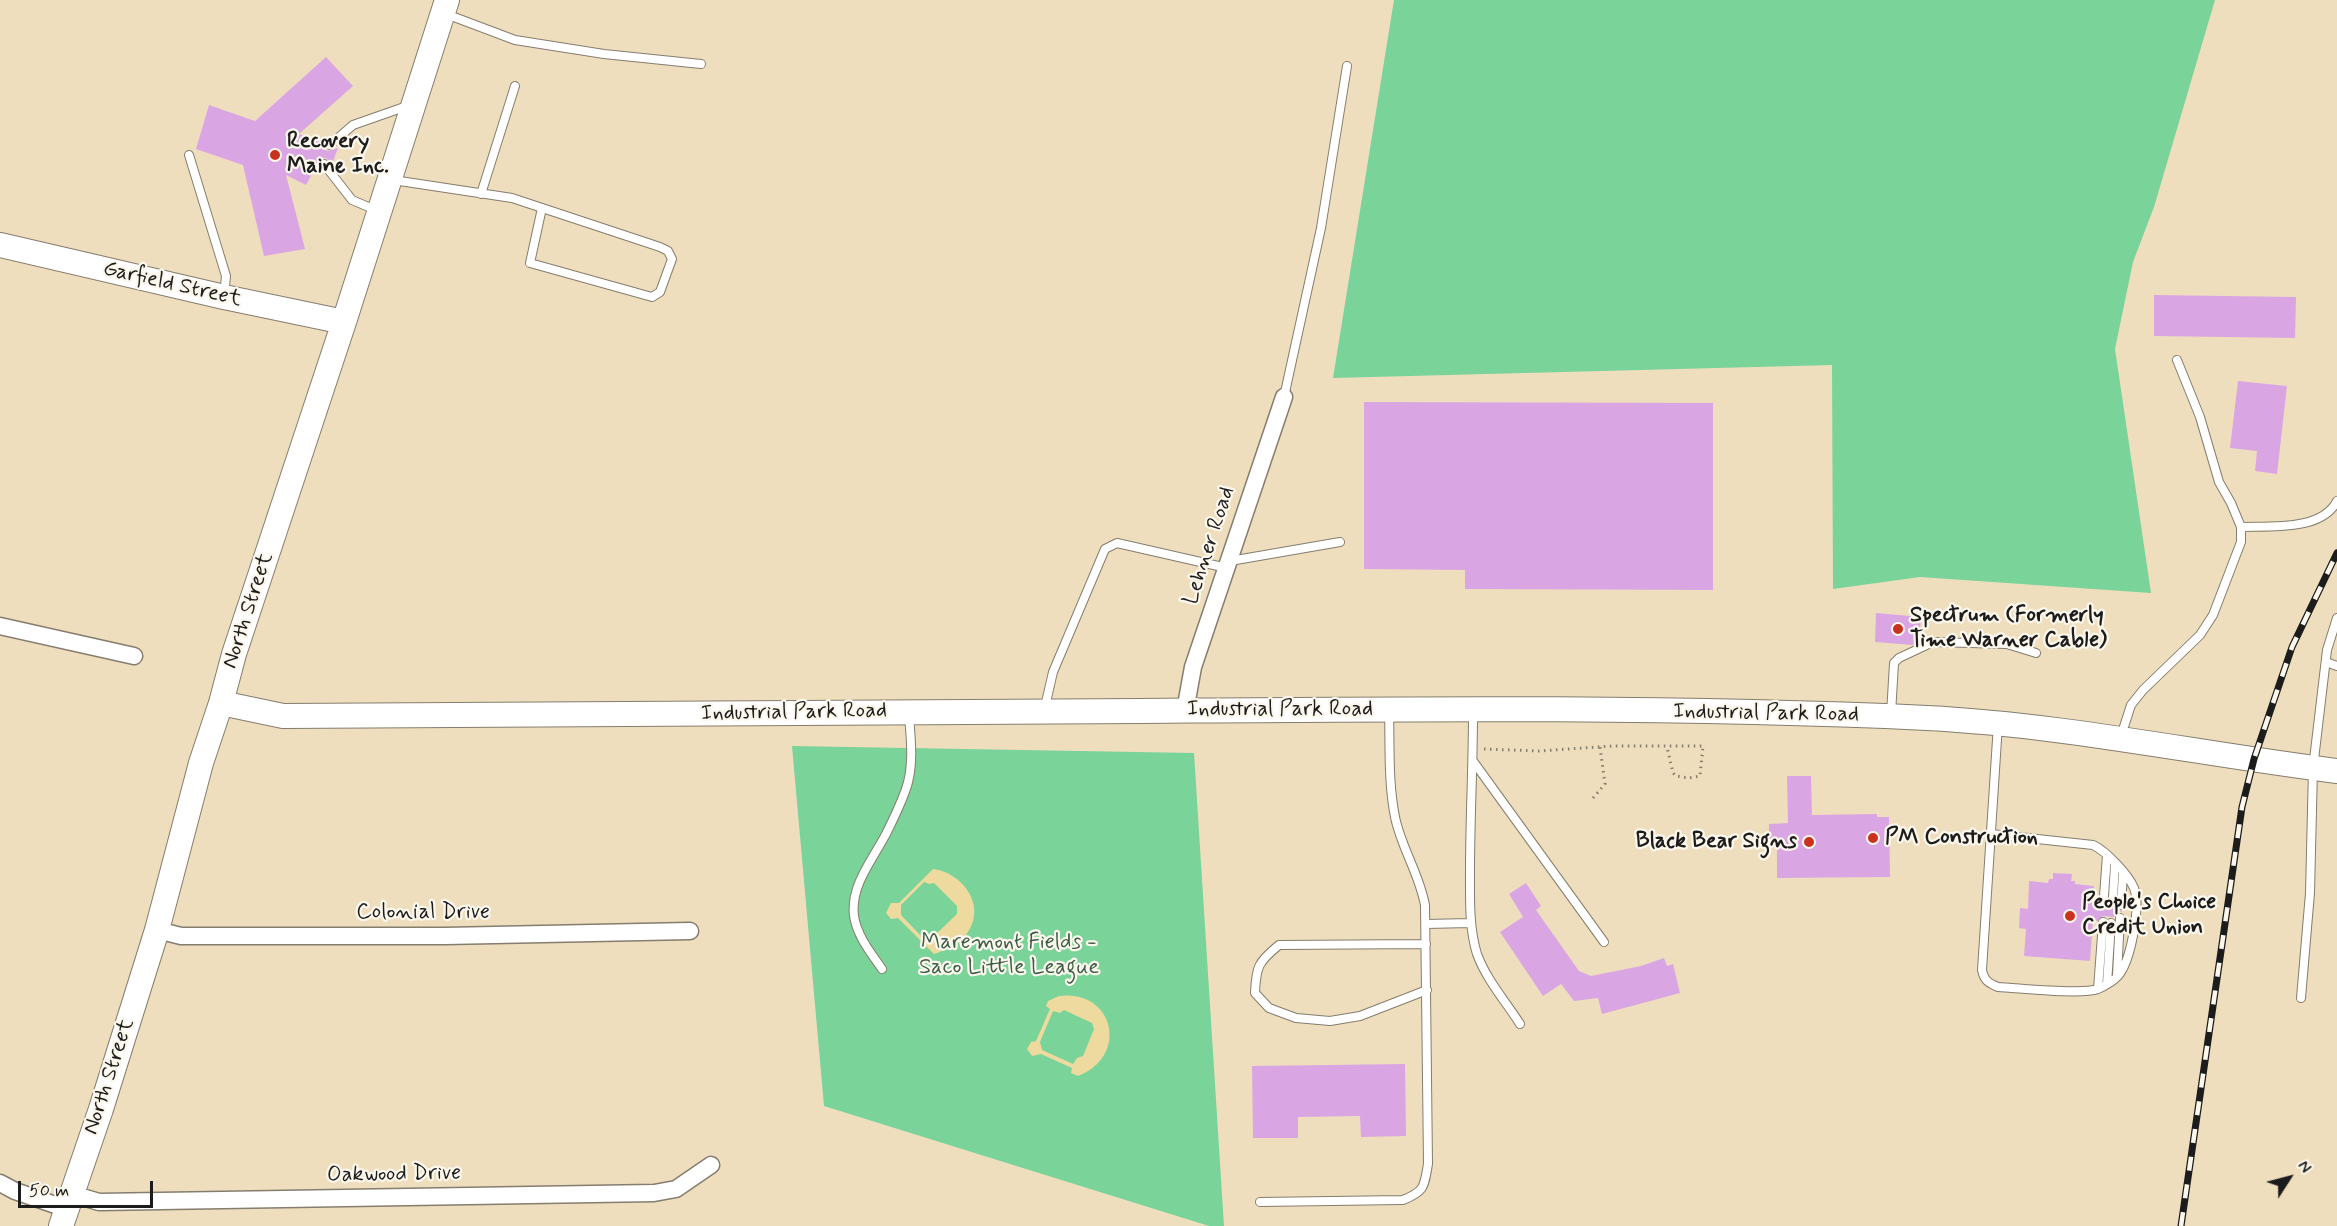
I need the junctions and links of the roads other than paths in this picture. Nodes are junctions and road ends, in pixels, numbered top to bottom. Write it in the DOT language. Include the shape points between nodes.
graph roads {
  1 [pos="445,6"];
  2 [pos="701,64"];
  3 [pos="1347,66"];
  4 [pos="515,86"];
  5 [pos="414,104"];
  6 [pos="330,145"];
  7 [pos="189,155"];
  8 [pos="324,164"];
  9 [pos="390,179"];
  10 [pos="481,194"];
  11 [pos="542,208"];
  12 [pos="380,212"];
  13 [pos="0,245"];
  14 [pos="224,297"];
  15 [pos="345,322"];
  16 [pos="2177,360"];
  17 [pos="1284,397"];
  18 [pos="2337,501"];
  19 [pos="2241,527"];
  20 [pos="1340,542"];
  21 [pos="1228,565"];
  22 [pos="2337,618"];
  23 [pos="0,626"];
  24 [pos="2036,653"];
  25 [pos="134,656"];
  26 [pos="2326,662"];
  27 [pos="2337,666"];
  28 [pos="221,703"];
  29 [pos="1473,709"];
  30 [pos="1389,710"];
  31 [pos="1185,711"];
  32 [pos="909,712"];
  33 [pos="1043,712"];
  34 [pos="1890,717"];
  35 [pos="1998,724"];
  36 [pos="2120,739"];
  37 [pos="1473,761"];
  38 [pos="2313,768"];
  39 [pos="2337,771"];
  40 [pos="1991,834"];
  41 [pos="2107,855"];
  42 [pos="2115,864"];
  43 [pos="2123,874"];
  44 [pos="2121,904"];
  45 [pos="2111,921"];
  46 [pos="1470,923"];
  47 [pos="1426,924"];
  48 [pos="157,930"];
  49 [pos="690,931"];
  50 [pos="1604,942"];
  51 [pos="1426,944"];
  52 [pos="882,969"];
  53 [pos="2116,977"];
  54 [pos="2107,984"];
  55 [pos="2098,989"];
  56 [pos="1427,990"];
  57 [pos="2301,998"];
  58 [pos="1520,1024"];
  59 [pos="711,1165"];
  60 [pos="0,1183"];
  61 [pos="1260,1202"];
  62 [pos="67,1210"];
  1 -- 2 [label="lane" via="514,40"];
  1 -- 5 [label="main road, North Street"];
  3 -- 17 [label="lane" via="1321,228"];
  4 -- 10 [label="lane"];
  5 -- 6 [label="lane" via="353,125"];
  5 -- 9 [label="main road, North Street"];
  7 -- 14 [label="lane" via="226,276"];
  8 -- 12 [label="lane" via="352,200"];
  9 -- 10 [label="lane"];
  9 -- 12 [label="main road, North Street"];
  10 -- 11 [label="lane" via="512,198"];
  11 -- 11 [label="lane" via="668,251 672,259 660,292 652,297 530,263"];
  12 -- 15 [label="main road, North Street"];
  13 -- 14 [label="main road, Garfield Street"];
  14 -- 15 [label="main road, Garfield Street"];
  15 -- 28 [label="main road, North Street" via="258,579"];
  16 -- 19 [label="lane" via="2200,417 2219,482"];
  17 -- 21 [label="street, Lehner Road"];
  18 -- 19 [label="lane" via="2317,520"];
  19 -- 36 [label="lane" via="2239,551 2213,615 2200,635 2131,705"];
  20 -- 21 [label="lane"];
  21 -- 31 [label="street, Lehner Road" via="1193,667"];
  21 -- 33 [label="lane" via="1118,543 1105,549 1053,672"];
  22 -- 26 [label="lane"];
  23 -- 25 [label="street"];
  24 -- 34 [label="lane" via="2007,644 1934,642 1894,663"];
  26 -- 27 [label="lane"];
  26 -- 38 [label="lane"];
  28 -- 32 [label="main road, Industrial Park Road" via="283,716"];
  28 -- 48 [label="main road, North Street"];
  29 -- 30 [label="main road, Industrial Park Road"];
  29 -- 34 [label="main road, Industrial Park Road"];
  29 -- 37 [label="lane"];
  30 -- 31 [label="main road, Industrial Park Road"];
  30 -- 47 [label="lane" via="1395,818 1422,888"];
  31 -- 33 [label="main road, Industrial Park Road"];
  32 -- 33 [label="main road, Industrial Park Road"];
  32 -- 52 [label="lane" via="912,757 907,788 860,879 853,904 860,935"];
  34 -- 35 [label="main road, Industrial Park Road"];
  35 -- 36 [label="main road, Industrial Park Road"];
  35 -- 40 [label="lane"];
  36 -- 38 [label="main road, Industrial Park Road"];
  37 -- 46 [label="lane"];
  37 -- 50 [label="lane"];
  38 -- 39 [label="main road, Industrial Park Road"];
  38 -- 57 [label="lane" via="2310,893"];
  40 -- 41 [label="lane" via="2093,845"];
  40 -- 55 [label="lane" via="1982,970 1988,984 2074,991"];
  41 -- 42 [label="lane"];
  41 -- 42 [label="lane" via="2108,897"];
  42 -- 43 [label="lane"];
  43 -- 44 [label="lane"];
  43 -- 53 [label="lane" via="2135,892 2135,920 2128,955"];
  45 -- 53 [label="lane"];
  45 -- 54 [label="lane"];
  45 -- 55 [label="lane"];
  46 -- 47 [label="lane"];
  46 -- 58 [label="lane" via="1484,969"];
  47 -- 51 [label="lane"];
  48 -- 49 [label="street, Colonial Drive" via="205,936"];
  48 -- 62 [label="main road, North Street"];
  51 -- 56 [label="lane"];
  51 -- 56 [label="lane" via="1279,945 1263,959 1256,975 1256,993 1269,1008 1296,1018 1330,1021 1360,1016"];
  53 -- 54 [label="lane"];
  54 -- 55 [label="lane"];
  56 -- 61 [label="lane" via="1428,1164 1425,1183 1418,1194 1403,1200"];
  59 -- 62 [label="street, Oakwood Drive" via="676,1189 654,1193 99,1202"];
  60 -- 62 [label="street, Oakwood Drive"];
}
